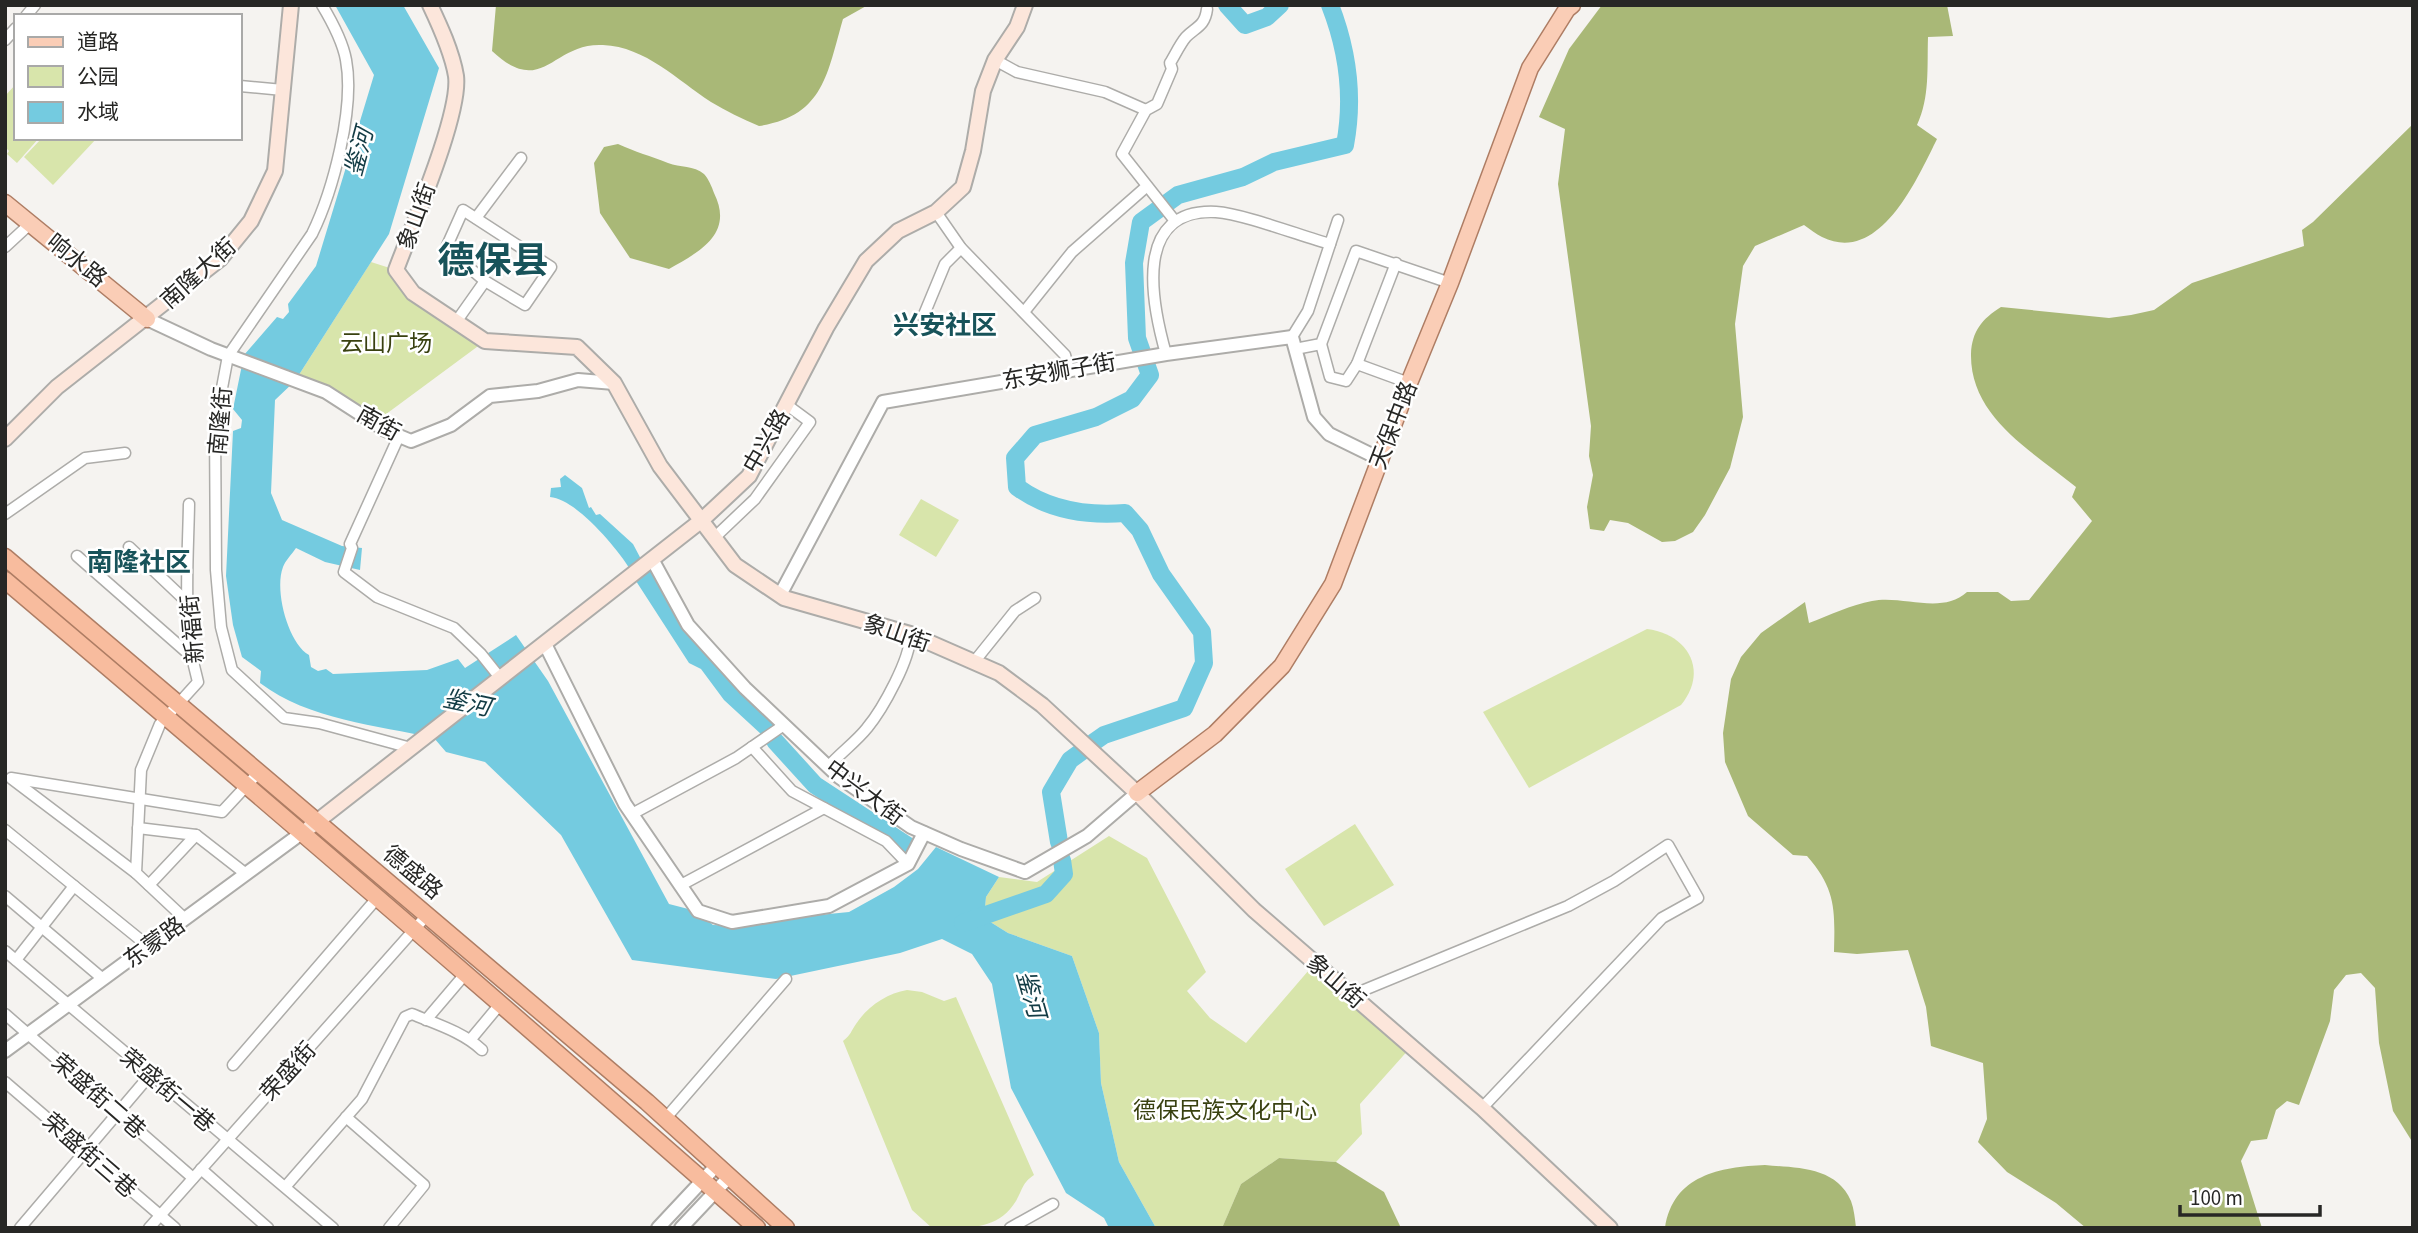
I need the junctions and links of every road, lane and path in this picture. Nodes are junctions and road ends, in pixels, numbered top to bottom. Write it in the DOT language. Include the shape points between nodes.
graph roads {
  1 [pos="291,5"];
  2 [pos="322,5"];
  3 [pos="430,5"];
  4 [pos="1026,5"];
  5 [pos="1572,5"];
  6 [pos="1207,9"];
  7 [pos="995,60"];
  8 [pos="242,86"];
  9 [pos="284,90"];
  10 [pos="1146,110"];
  11 [pos="521,158"];
  12 [pos="1146,187"];
  13 [pos="5,203"];
  14 [pos="936,212"];
  15 [pos="476,218"];
  16 [pos="1338,220"];
  17 [pos="1175,221"];
  18 [pos="31,223"];
  19 [pos="1330,244"];
  20 [pos="5,247"];
  21 [pos="961,248"];
  22 [pos="1396,263"];
  23 [pos="485,281"];
  24 [pos="1450,283"];
  25 [pos="1024,312"];
  26 [pos="923,317"];
  27 [pos="148,318"];
  28 [pos="456,322"];
  29 [pos="1294,343"];
  30 [pos="1321,344"];
  31 [pos="1166,354"];
  32 [pos="228,356"];
  33 [pos="1357,364"];
  34 [pos="1069,370"];
  35 [pos="614,383"];
  36 [pos="1409,383"];
  37 [pos="787,405"];
  38 [pos="399,436"];
  39 [pos="5,439"];
  40 [pos="125,453"];
  41 [pos="1380,459"];
  42 [pos="189,504"];
  43 [pos="5,514"];
  44 [pos="702,520"];
  45 [pos="715,537"];
  46 [pos="128,547"];
  47 [pos="77,556"];
  48 [pos="5,557"];
  49 [pos="652,559"];
  50 [pos="5,580"];
  51 [pos="779,595"];
  52 [pos="1035,598"];
  53 [pos="187,602"];
  54 [pos="910,634"];
  55 [pos="540,648"];
  56 [pos="191,656"];
  57 [pos="974,662"];
  58 [pos="500,679"];
  59 [pos="177,703"];
  60 [pos="166,716"];
  61 [pos="784,725"];
  62 [pos="752,747"];
  63 [pos="411,748"];
  64 [pos="828,767"];
  65 [pos="260,771"];
  66 [pos="8,782"];
  67 [pos="247,785"];
  68 [pos="1137,793"];
  69 [pos="140,797"];
  70 [pos="824,808"];
  71 [pos="632,814"];
  72 [pos="318,821"];
  73 [pos="138,828"];
  74 [pos="5,830"];
  75 [pos="303,832"];
  76 [pos="924,833"];
  77 [pos="196,835"];
  78 [pos="908,864"];
  79 [pos="136,873"];
  80 [pos="246,874"];
  81 [pos="149,885"];
  82 [pos="681,885"];
  83 [pos="75,886"];
  84 [pos="5,896"];
  85 [pos="378,897"];
  86 [pos="428,914"];
  87 [pos="185,919"];
  88 [pos="42,927"];
  89 [pos="415,929"];
  90 [pos="148,946"];
  91 [pos="5,951"];
  92 [pos="16,960"];
  93 [pos="466,973"];
  94 [pos="103,979"];
  95 [pos="786,979"];
  96 [pos="1352,995"];
  97 [pos="501,1003"];
  98 [pos="67,1006"];
  99 [pos="5,1014"];
  100 [pos="426,1020"];
  101 [pos="28,1034"];
  102 [pos="471,1039"];
  103 [pos="482,1050"];
  104 [pos="5,1051"];
  105 [pos="233,1065"];
  106 [pos="150,1075"];
  107 [pos="5,1082"];
  108 [pos="1482,1108"];
  109 [pos="118,1113"];
  110 [pos="346,1117"];
  111 [pos="665,1119"];
  112 [pos="227,1140"];
  113 [pos="86,1151"];
  114 [pos="201,1169"];
  115 [pos="722,1172"];
  116 [pos="193,1178"];
  117 [pos="286,1186"];
  118 [pos="709,1186"];
  119 [pos="1054,1204"];
  120 [pos="160,1215"];
  121 [pos="20,1228"];
  122 [pos="149,1228"];
  123 [pos="175,1228"];
  124 [pos="268,1228"];
  125 [pos="332,1228"];
  126 [pos="389,1228"];
  127 [pos="658,1228"];
  128 [pos="681,1228"];
  129 [pos="757,1228"];
  130 [pos="786,1228"];
  131 [pos="1010,1228"];
  132 [pos="1610,1228"];
  1 -- 9 [label="main road, 南隆大街"];
  2 -- 32 [label="street, 南隆街" via="346,59 341,147 330,190 300,254"];
  3 -- 28 [label="main road, 象山街" via="456,77 448,125 396,270 413,293"];
  4 -- 7 [label="main road, 中兴路"];
  5 -- 24 [label="main road, 天保中路" via="1530,68"];
  6 -- 10 [label="street" via="1206,19 1187,35 1170,63 1172,69 1157,104"];
  7 -- 10 [label="street" via="1017,72 1105,92"];
  7 -- 14 [label="main road, 中兴路" via="983,91 962,187"];
  8 -- 9 [label="street"];
  9 -- 27 [label="main road, 南隆大街" via="275,171 251,221 220,259"];
  10 -- 12 [label="street" via="1122,155"];
  11 -- 15 [label="street"];
  12 -- 17 [label="street"];
  12 -- 25 [label="street" via="1072,252"];
  13 -- 18 [label="main road, 响水路"];
  14 -- 21 [label="street"];
  14 -- 37 [label="main road, 中兴路" via="898,231 866,261"];
  15 -- 23 [label="street" via="463,210 446,248"];
  15 -- 23 [label="street" via="551,267 525,305"];
  16 -- 19 [label="street"];
  17 -- 19 [label="street" via="1217,212"];
  17 -- 31 [label="street" via="1157,240 1153,267"];
  18 -- 20 [label="street"];
  18 -- 27 [label="main road, 响水路"];
  19 -- 29 [label="street"];
  21 -- 25 [label="street"];
  21 -- 26 [label="street" via="945,264"];
  22 -- 24 [label="street"];
  22 -- 30 [label="street" via="1356,251"];
  22 -- 33 [label="street"];
  23 -- 28 [label="street"];
  24 -- 36 [label="main road, 天保中路"];
  25 -- 34 [label="street" via="1065,355"];
  27 -- 32 [label="street, 南街"];
  27 -- 39 [label="main road, 南隆大街" via="57,387"];
  28 -- 35 [label="main road, 象山街" via="485,341 577,347"];
  29 -- 30 [label="street"];
  29 -- 31 [label="street, 东安狮子街"];
  29 -- 41 [label="street" via="1314,416 1329,434"];
  30 -- 33 [label="street" via="1330,377 1346,381"];
  31 -- 34 [label="street, 东安狮子街"];
  32 -- 38 [label="street, 南街" via="312,387"];
  32 -- 63 [label="street, 南隆街" via="215,425 215,515 217,597 232,670 284,718"];
  33 -- 36 [label="street"];
  34 -- 51 [label="street, 东安狮子街" via="883,402"];
  35 -- 38 [label="street, 南街" via="578,380 538,391 490,396 451,425 411,441"];
  35 -- 44 [label="main road, 象山街" via="660,466"];
  36 -- 41 [label="main road, 天保中路"];
  37 -- 44 [label="main road, 中兴路" via="748,476"];
  37 -- 45 [label="street" via="810,422 755,499"];
  38 -- 58 [label="street" via="350,544 344,572 377,597 454,628"];
  40 -- 43 [label="street" via="85,458"];
  41 -- 68 [label="main road, 天保中路" via="1333,584 1282,666 1215,734"];
  42 -- 53 [label="street, 新福街"];
  44 -- 45 [label="main road, 象山街"];
  44 -- 49 [label="main road, 中兴路"];
  45 -- 51 [label="main road, 象山街" via="735,565"];
  46 -- 53 [label="street"];
  47 -- 56 [label="street"];
  48 -- 59 [label="highway, 德盛路"];
  49 -- 55 [label="main road, 中兴路"];
  49 -- 61 [label="street, 中兴大街" via="688,625"];
  50 -- 60 [label="highway"];
  51 -- 54 [label="main road, 象山街"];
  52 -- 57 [label="street" via="1015,611"];
  53 -- 56 [label="street, 新福街"];
  54 -- 57 [label="main road, 象山街"];
  54 -- 64 [label="street" via="911,645 895,681 866,730"];
  55 -- 58 [label="main road, 中兴路"];
  55 -- 71 [label="street"];
  56 -- 59 [label="street, 新福街" via="198,682"];
  57 -- 68 [label="main road, 象山街" via="999,673 1042,705"];
  58 -- 63 [label="main road, 中兴路"];
  59 -- 60 [label="street"];
  59 -- 65 [label="highway, 德盛路"];
  60 -- 67 [label="highway"];
  60 -- 69 [label="street" via="141,770"];
  61 -- 62 [label="street"];
  61 -- 64 [label="street, 中兴大街"];
  62 -- 70 [label="street" via="792,791"];
  62 -- 71 [label="street"];
  63 -- 72 [label="main road, 中兴路"];
  64 -- 76 [label="street, 中兴大街"];
  65 -- 67 [label="street"];
  65 -- 72 [label="highway, 德盛路"];
  66 -- 69 [label="street"];
  66 -- 79 [label="street"];
  67 -- 69 [label="street" via="222,812"];
  67 -- 75 [label="highway"];
  68 -- 76 [label="street, 中兴大街" via="1087,836 1025,872"];
  68 -- 96 [label="main road, 象山街" via="1254,910"];
  69 -- 73 [label="street"];
  70 -- 78 [label="street" via="886,841"];
  70 -- 82 [label="street"];
  71 -- 82 [label="street"];
  72 -- 75 [label="main road, 中兴路"];
  72 -- 86 [label="highway, 德盛路"];
  73 -- 77 [label="street"];
  73 -- 79 [label="street"];
  74 -- 83 [label="street"];
  75 -- 80 [label="street, 东蒙路"];
  75 -- 85 [label="highway"];
  76 -- 78 [label="street"];
  77 -- 80 [label="street"];
  77 -- 81 [label="street"];
  78 -- 82 [label="street" via="830,906 732,922 698,911"];
  79 -- 81 [label="street"];
  80 -- 87 [label="street, 东蒙路"];
  81 -- 87 [label="street"];
  83 -- 88 [label="street"];
  83 -- 90 [label="street"];
  84 -- 88 [label="street"];
  85 -- 89 [label="highway"];
  85 -- 105 [label="street"];
  86 -- 89 [label="street, 荣盛街"];
  86 -- 111 [label="highway, 德盛路"];
  87 -- 90 [label="street, 东蒙路"];
  88 -- 92 [label="street"];
  88 -- 94 [label="street"];
  89 -- 93 [label="highway"];
  89 -- 112 [label="street, 荣盛街"];
  90 -- 94 [label="street, 东蒙路"];
  91 -- 92 [label="street, 荣盛街一巷"];
  92 -- 98 [label="street, 荣盛街一巷"];
  93 -- 97 [label="highway"];
  93 -- 100 [label="street"];
  94 -- 98 [label="street, 东蒙路"];
  95 -- 111 [label="street"];
  96 -- 108 [label="main road, 象山街"];
  96 -- 108 [label="street" via="1568,906 1668,845 1698,898 1662,918"];
  97 -- 102 [label="street"];
  97 -- 118 [label="highway"];
  98 -- 101 [label="street, 东蒙路"];
  98 -- 106 [label="street, 荣盛街一巷"];
  99 -- 101 [label="street, 荣盛街二巷"];
  100 -- 102 [label="street"];
  100 -- 110 [label="street" via="412,1014 405,1017 362,1099"];
  101 -- 104 [label="street, 东蒙路"];
  101 -- 109 [label="street, 荣盛街二巷"];
  102 -- 103 [label="street"];
  106 -- 109 [label="street"];
  106 -- 112 [label="street, 荣盛街一巷"];
  107 -- 113 [label="street, 荣盛街三巷"];
  108 -- 132 [label="main road, 象山街"];
  109 -- 113 [label="street"];
  109 -- 116 [label="street, 荣盛街二巷"];
  110 -- 117 [label="street"];
  110 -- 126 [label="street" via="424,1185"];
  111 -- 115 [label="highway, 德盛路"];
  112 -- 114 [label="street, 荣盛街"];
  112 -- 117 [label="street, 荣盛街一巷"];
  113 -- 120 [label="street, 荣盛街三巷"];
  113 -- 121 [label="street"];
  114 -- 116 [label="street, 荣盛街"];
  114 -- 124 [label="street"];
  115 -- 118 [label="street"];
  115 -- 130 [label="highway, 德盛路"];
  116 -- 120 [label="street, 荣盛街"];
  117 -- 125 [label="street, 荣盛街一巷"];
  118 -- 127 [label="street"];
  118 -- 128 [label="street"];
  118 -- 129 [label="highway"];
  119 -- 131 [label="street"];
  120 -- 122 [label="street, 荣盛街"];
  120 -- 123 [label="street, 荣盛街三巷"];
}
